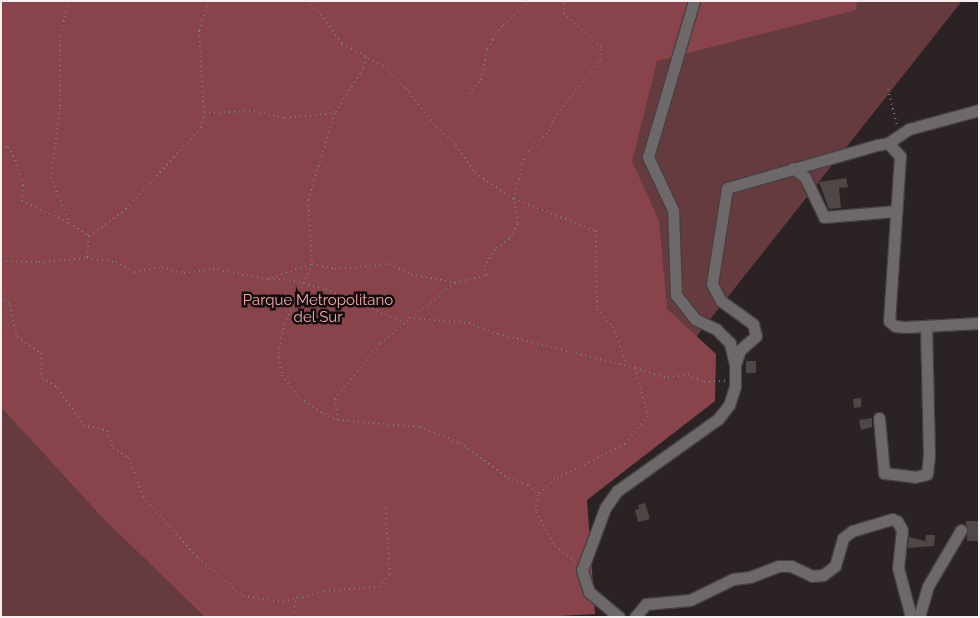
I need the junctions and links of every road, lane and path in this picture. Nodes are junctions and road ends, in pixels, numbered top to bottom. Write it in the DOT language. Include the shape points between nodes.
graph roads {
  1 [pos="68,1"];
  2 [pos="208,1"];
  3 [pos="306,1"];
  4 [pos="529,1"];
  5 [pos="563,1"];
  6 [pos="694,1"];
  7 [pos="366,57"];
  8 [pos="888,89"];
  9 [pos="469,94"];
  10 [pos="979,110"];
  11 [pos="204,113"];
  12 [pos="335,113"];
  13 [pos="893,140"];
  14 [pos="1,145"];
  15 [pos="793,168"];
  16 [pos="514,199"];
  17 [pos="896,211"];
  18 [pos="68,223"];
  19 [pos="88,236"];
  20 [pos="87,258"];
  21 [pos="1,261"];
  22 [pos="312,264"];
  23 [pos="267,279"];
  24 [pos="455,283"];
  25 [pos="300,284"];
  26 [pos="1,296"];
  27 [pos="409,318"];
  28 [pos="404,322"];
  29 [pos="979,323"];
  30 [pos="926,326"];
  31 [pos="627,365"];
  32 [pos="736,365"];
  33 [pos="634,368"];
  34 [pos="735,380"];
  35 [pos="879,418"];
  36 [pos="338,420"];
  37 [pos="538,495"];
  38 [pos="384,505"];
  39 [pos="961,530"];
  40 [pos="584,561"];
  41 [pos="297,597"];
  42 [pos="292,617"];
  43 [pos="619,617"];
  44 [pos="635,617"];
  45 [pos="911,617"];
  46 [pos="919,617"];
  1 -- 18 [label="path" via="60,40 60,108 51,170"];
  2 -- 11 [label="path" via="199,31"];
  3 -- 7 [label="path" via="324,18 342,44"];
  4 -- 9 [label="path" via="502,25 492,40 481,80"];
  5 -- 16 [label="path" via="564,14 601,47 600,60 554,118 549,131 525,155"];
  6 -- 32 [label="street" via="648,157 673,210 676,295 696,319 724,335 730,343"];
  7 -- 12 [label="path" via="364,69"];
  7 -- 16 [label="path" via="383,66 406,88 436,127 456,145 475,173"];
  8 -- 13 [label="path"];
  10 -- 13 [label="street" via="909,130"];
  11 -- 12 [label="path" via="254,111 285,118"];
  11 -- 19 [label="path" via="201,128 126,208"];
  12 -- 22 [label="path" via="308,200"];
  13 -- 15 [label="street"];
  13 -- 17 [label="street" via="900,156"];
  14 -- 18 [label="path" via="8,147 15,160 23,185 22,201"];
  15 -- 17 [label="street" via="805,177 824,217"];
  15 -- 32 [label="street" via="732,185 725,193 712,284 720,301 753,324 756,336 740,350"];
  16 -- 24 [label="path" via="518,222 510,238 496,248 484,267 487,275"];
  16 -- 31 [label="path" via="596,231 597,309 613,327"];
  17 -- 30 [label="street" via="889,321 895,326"];
  18 -- 19 [label="path"];
  19 -- 20 [label="path"];
  20 -- 21 [label="path"];
  20 -- 23 [label="path" via="116,262 134,272 162,266 184,273 213,269"];
  22 -- 23 [label="path"];
  22 -- 24 [label="path" via="335,269 390,264 410,274"];
  22 -- 25 [label="path"];
  23 -- 25 [label="path"];
  24 -- 27 [label="path"];
  25 -- 28 [label="path" via="326,289"];
  25 -- 36 [label="path" via="278,352 282,374 300,398"];
  26 -- 41 [label="path" via="10,305 17,337 41,353 42,378 58,388 83,425 107,431 113,448 129,458 143,497 198,558 242,596 283,602"];
  27 -- 28 [label="path"];
  27 -- 31 [label="path" via="469,323 498,334"];
  28 -- 36 [label="path" via="380,343 335,398"];
  29 -- 30 [label="street"];
  30 -- 35 [label="street" via="929,456 926,474 916,477 884,473"];
  31 -- 33 [label="path"];
  32 -- 34 [label="street"];
  33 -- 34 [label="path" via="668,378 688,374 704,382"];
  33 -- 37 [label="path" via="648,416 625,444 555,479"];
  34 -- 40 [label="street" via="729,405 718,419 617,490 605,508"];
  36 -- 37 [label="path" via="420,426 460,444"];
  37 -- 40 [label="path" via="536,512 555,546 571,562"];
  38 -- 41 [label="path" via="390,574 379,587 324,591"];
  39 -- 46 [label="street" via="928,586"];
  40 -- 43 [label="street" via="583,577 590,592"];
  41 -- 42 [label="path"];
  44 -- 45 [label="street" via="646,604 690,600 733,579 750,577 779,566 791,566 812,576 824,575 835,566 843,538 852,531 892,519 902,530 898,568"];
}
